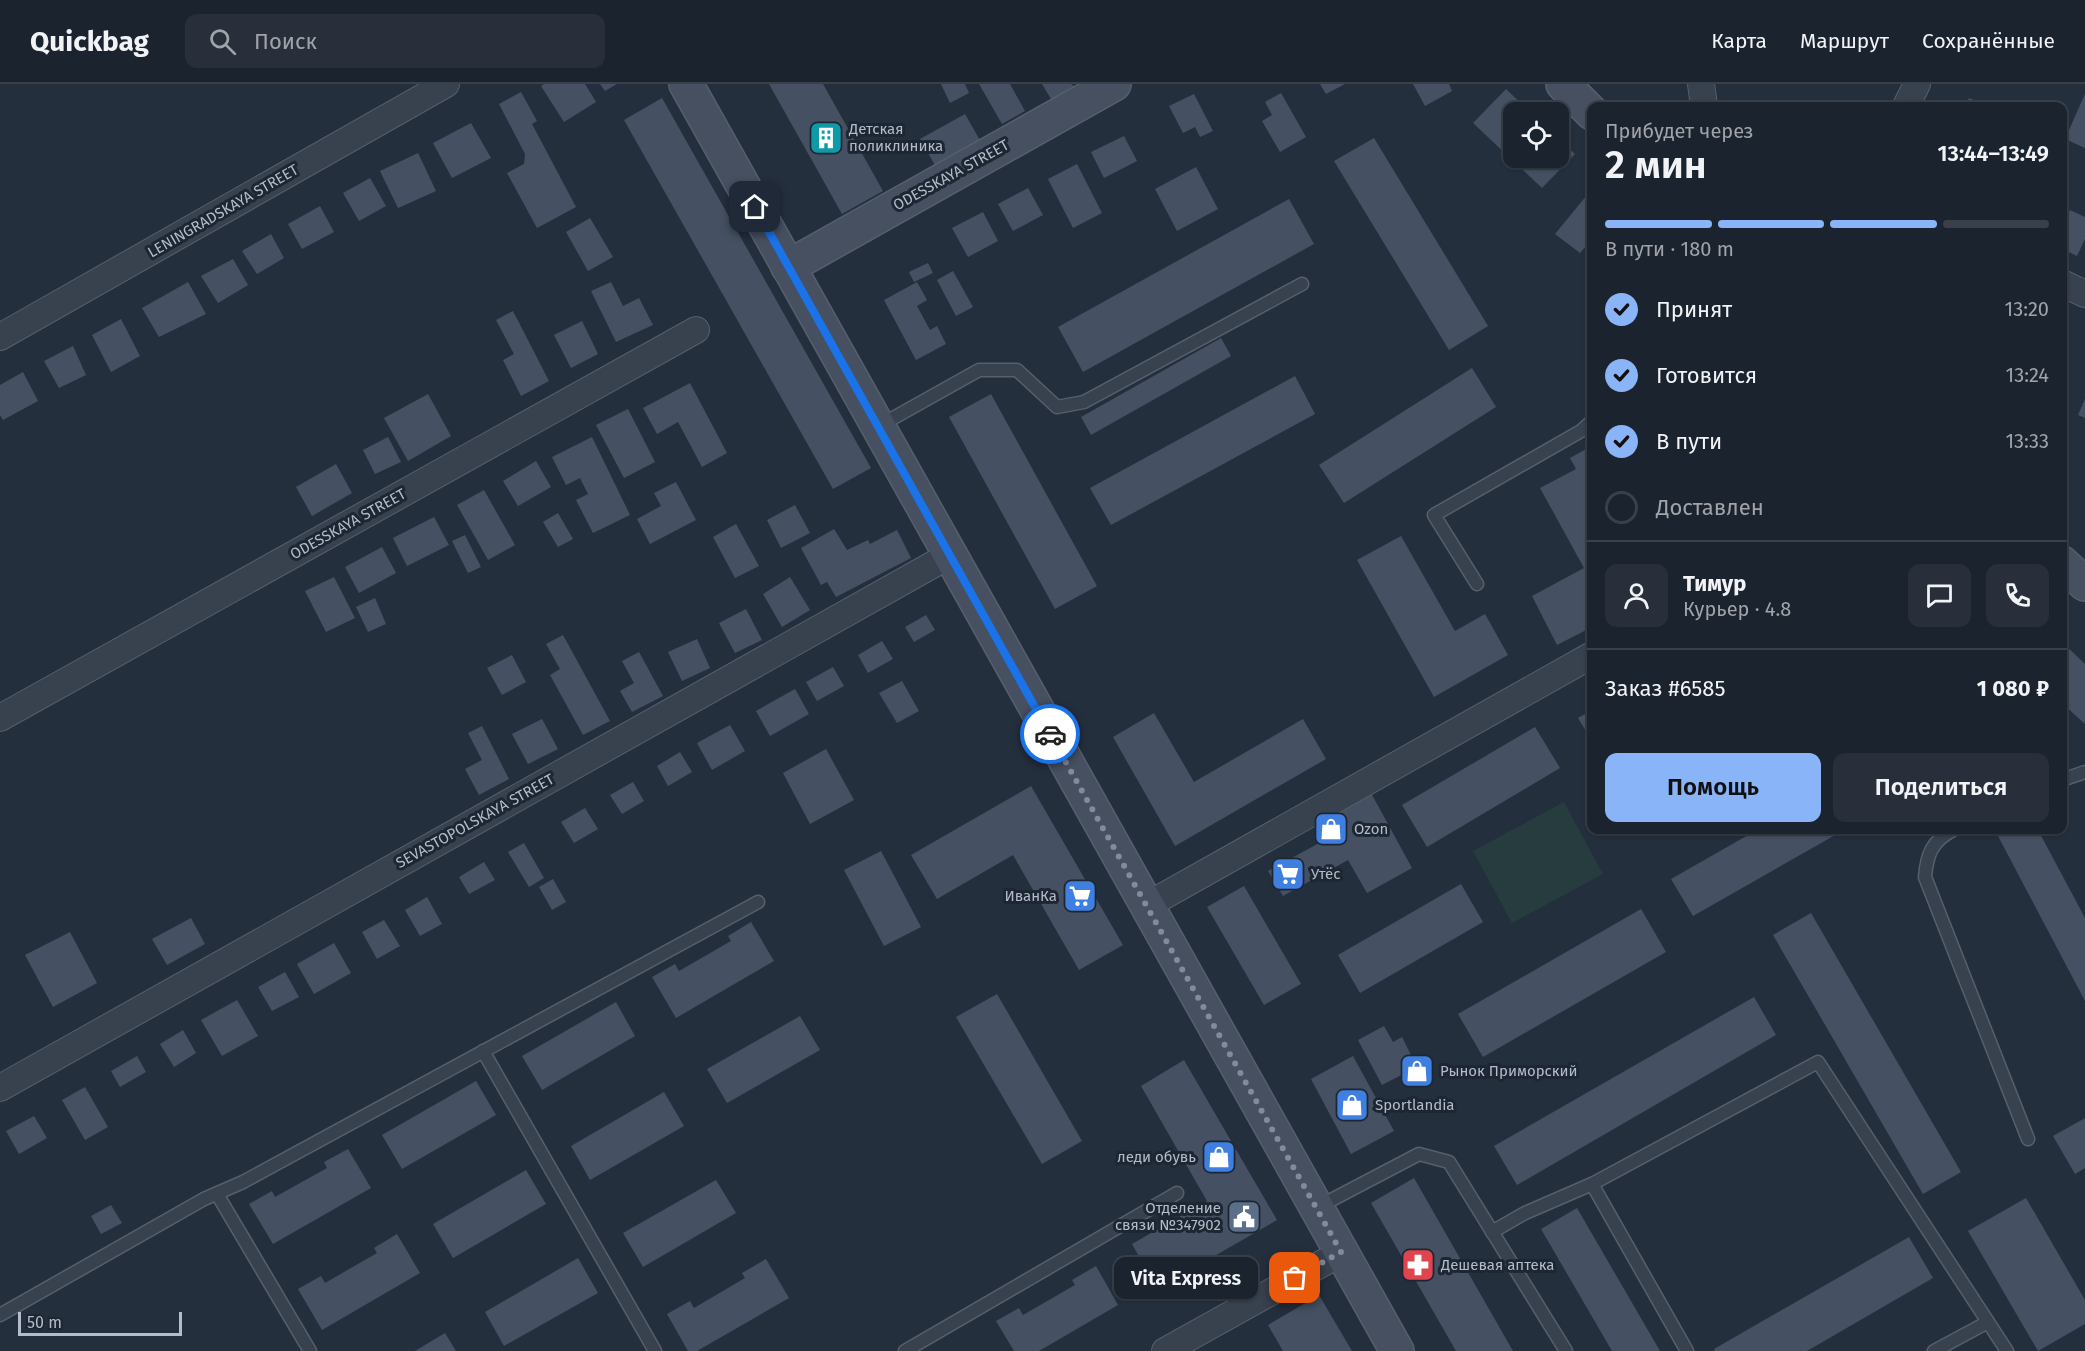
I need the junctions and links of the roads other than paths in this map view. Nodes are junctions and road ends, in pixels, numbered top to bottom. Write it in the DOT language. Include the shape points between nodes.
graph roads {
  1 [pos="446,84"];
  2 [pos="686,84"];
  3 [pos="1114,84"];
  4 [pos="1563,84"];
  5 [pos="1701,84"];
  6 [pos="1917,84"];
  7 [pos="1703,102"];
  8 [pos="1908,102"];
  9 [pos="1587,108"];
  10 [pos="788,267"];
  11 [pos="1302,284"];
  12 [pos="2067,285"];
  13 [pos="2085,294"];
  14 [pos="696,330"];
  15 [pos="0,338"];
  16 [pos="1587,426"];
  17 [pos="878,427"];
  18 [pos="950,555"];
  19 [pos="2067,568"];
  20 [pos="1477,584"];
  21 [pos="2085,584"];
  22 [pos="1587,658"];
  23 [pos="0,718"];
  24 [pos="2085,772"];
  25 [pos="2067,778"];
  26 [pos="1944,834"];
  27 [pos="758,902"];
  28 [pos="1146,906"];
  29 [pos="483,1051"];
  30 [pos="0,1088"];
  31 [pos="2028,1139"];
  32 [pos="1592,1184"];
  33 [pos="1177,1193"];
  34 [pos="216,1194"];
  35 [pos="1316,1208"];
  36 [pos="1492,1232"];
  37 [pos="1341,1252"];
  38 [pos="0,1315"];
  39 [pos="1988,1322"];
  40 [pos="1175,1349"];
  41 [pos="310,1351"];
  42 [pos="655,1351"];
  43 [pos="905,1351"];
  44 [pos="1397,1351"];
  45 [pos="1566,1351"];
  46 [pos="1687,1351"];
  47 [pos="1934,1351"];
  48 [pos="2007,1351"];
  1 -- 15 [label="street, LENINGRADSKAYA STREET"];
  2 -- 10 [label="main road"];
  3 -- 10 [label="main road, ODESSKAYA STREET"];
  4 -- 9 [label="main road"];
  5 -- 7 [label="street"];
  6 -- 8 [label="street"];
  10 -- 17 [label="main road"];
  11 -- 17 [label="lane" via="1084,402 1057,407 1017,370 979,370"];
  12 -- 13 [label="street"];
  14 -- 23 [label="street, ODESSKAYA STREET"];
  16 -- 20 [label="lane" via="1434,515"];
  17 -- 18 [label="main road"];
  18 -- 28 [label="main road"];
  18 -- 30 [label="street, SEVASTOPOLSKAYA STREET"];
  19 -- 21 [label="main road"];
  22 -- 28 [label="street"];
  24 -- 25 [label="lane"];
  26 -- 31 [label="lane" via="1927,856 1925,877"];
  27 -- 29 [label="lane"];
  28 -- 35 [label="main road"];
  29 -- 34 [label="lane"];
  29 -- 42 [label="lane"];
  32 -- 36 [label="lane"];
  32 -- 39 [label="lane" via="1818,1062"];
  32 -- 46 [label="lane"];
  33 -- 43 [label="lane"];
  34 -- 38 [label="lane"];
  34 -- 41 [label="lane"];
  35 -- 36 [label="lane" via="1419,1154 1449,1162"];
  35 -- 37 [label="main road"];
  36 -- 45 [label="lane"];
  37 -- 40 [label="street"];
  37 -- 44 [label="main road"];
  39 -- 47 [label="lane"];
  39 -- 48 [label="lane"];
}
